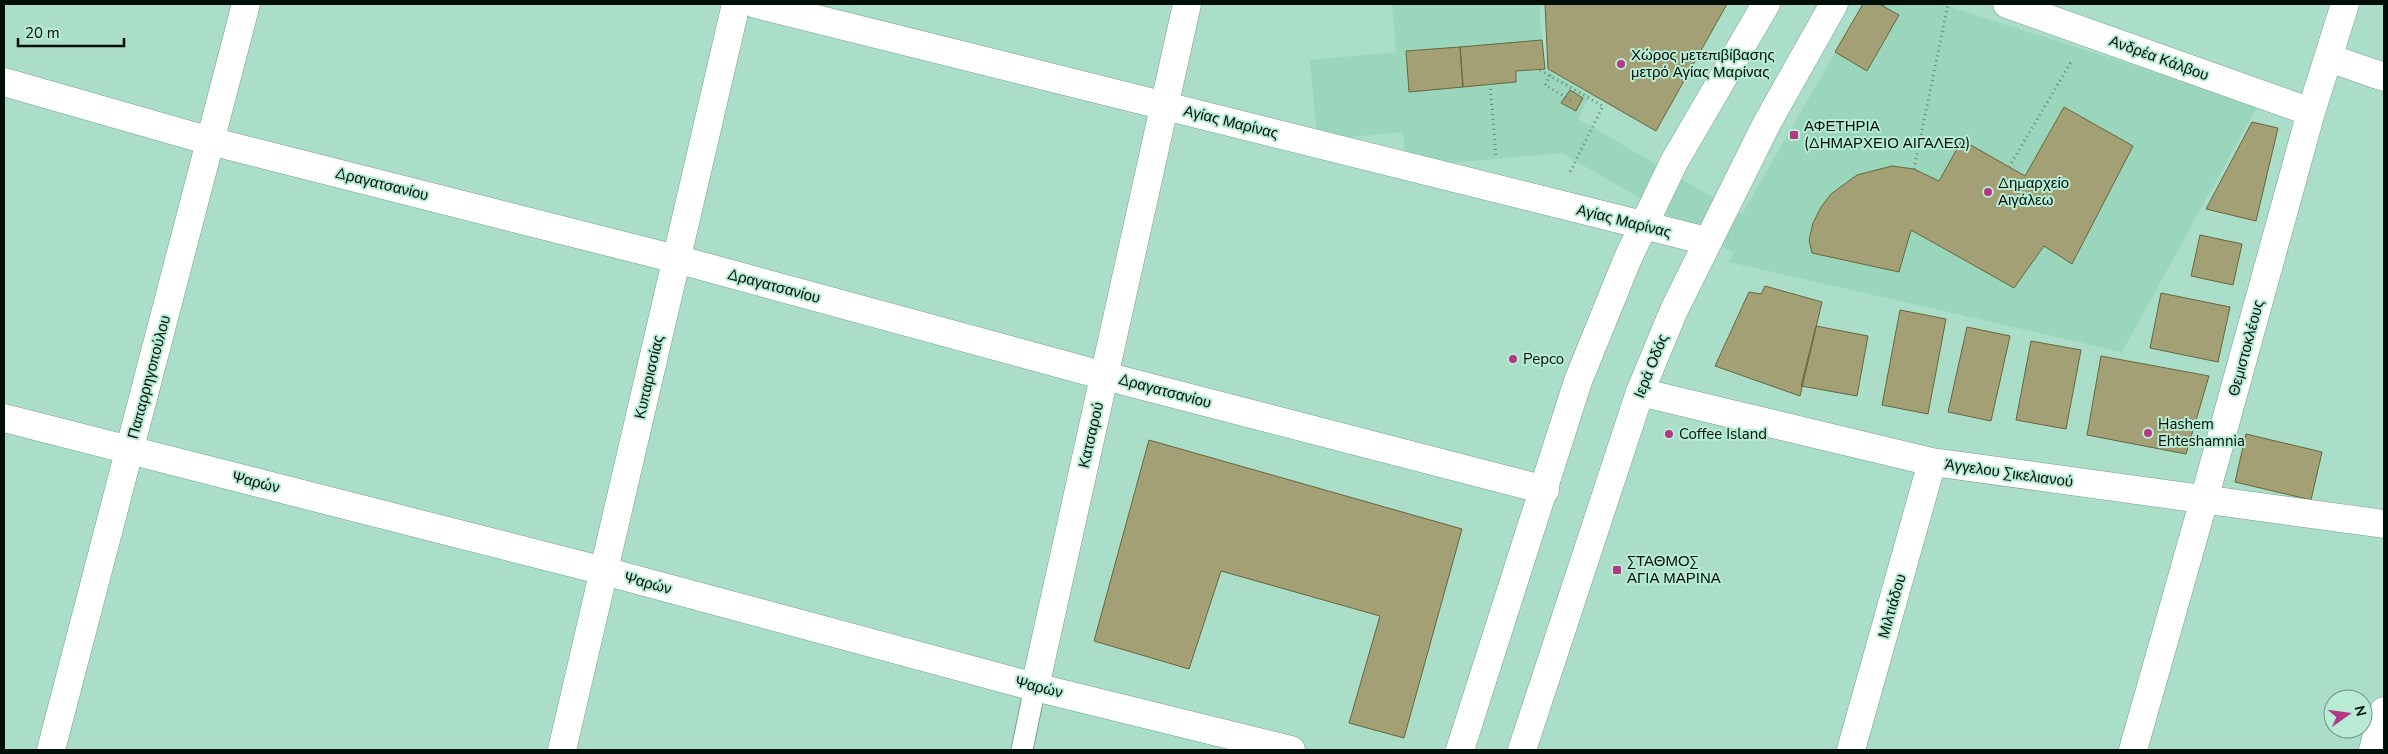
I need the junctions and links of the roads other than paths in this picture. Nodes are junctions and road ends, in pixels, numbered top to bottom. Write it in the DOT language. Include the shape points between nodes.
graph roads {
  1 [pos="246,4"];
  2 [pos="736,4"];
  3 [pos="756,4"];
  4 [pos="1187,4"];
  5 [pos="1766,4"];
  6 [pos="1834,4"];
  7 [pos="2008,4"];
  8 [pos="2345,4"];
  9 [pos="2329,58"];
  10 [pos="2384,77"];
  11 [pos="4,82"];
  12 [pos="1165,106"];
  13 [pos="2311,112"];
  14 [pos="210,141"];
  15 [pos="1642,225"];
  16 [pos="1707,241"];
  17 [pos="676,259"];
  18 [pos="1104,376"];
  19 [pos="1640,392"];
  20 [pos="4,418"];
  21 [pos="130,450"];
  22 [pos="1932,462"];
  23 [pos="1545,490"];
  24 [pos="2204,500"];
  25 [pos="2384,524"];
  26 [pos="604,571"];
  27 [pos="1035,686"];
  28 [pos="2384,711"];
  29 [pos="52,750"];
  30 [pos="562,750"];
  31 [pos="1022,750"];
  32 [pos="1291,750"];
  33 [pos="1460,750"];
  34 [pos="1522,750"];
  35 [pos="1851,750"];
  36 [pos="2133,750"];
  37 [pos="2373,750"];
  1 -- 14 [label="street, Παπαρρηγοπούλου"];
  2 -- 17 [label="street, Κυπαρισσίας"];
  3 -- 12 [label="street, Αγίας Μαρίνας"];
  4 -- 12 [label="street, Κατσαρού"];
  5 -- 15 [label="street" via="1674,162"];
  6 -- 16 [label="street, Ιερά Οδός" via="1767,123"];
  7 -- 13 [label="street, Ανδρέα Κάλβου"];
  8 -- 9 [label="street, Θεμιστοκλέους"];
  9 -- 10 [label="street"];
  9 -- 13 [label="street, Θεμιστοκλέους"];
  11 -- 14 [label="street, Δραγατσανίου"];
  12 -- 15 [label="street, Αγίας Μαρίνας"];
  12 -- 18 [label="street, Κατσαρού"];
  13 -- 24 [label="street, Θεμιστοκλέους"];
  14 -- 17 [label="street, Δραγατσανίου"];
  14 -- 21 [label="street, Παπαρρηγοπούλου"];
  15 -- 16 [label="street, Αγίας Μαρίνας"];
  15 -- 23 [label="street" via="1578,381"];
  16 -- 19 [label="street, Ιερά Οδός"];
  17 -- 18 [label="street, Δραγατσανίου"];
  17 -- 26 [label="street, Κυπαρισσίας"];
  18 -- 23 [label="street, Δραγατσανίου"];
  18 -- 27 [label="street, Κατσαρού"];
  19 -- 22 [label="street, Άγγελου Σικελιανού"];
  19 -- 34 [label="street, Ιερά Οδός"];
  20 -- 21 [label="street, Ψαρών"];
  21 -- 26 [label="street, Ψαρών"];
  21 -- 29 [label="street, Παπαρρηγοπούλου"];
  22 -- 24 [label="street, Άγγελου Σικελιανού"];
  22 -- 35 [label="street, Μιλτιάδου"];
  23 -- 33 [label="street"];
  24 -- 25 [label="street, Άγγελου Σικελιανού"];
  24 -- 36 [label="street, Θεμιστοκλέους"];
  26 -- 27 [label="street, Ψαρών"];
  26 -- 30 [label="street, Κυπαρισσίας"];
  27 -- 31 [label="street, Κατσαρού"];
  27 -- 32 [label="street, Ψαρών"];
  28 -- 37 [label="street"];
}
